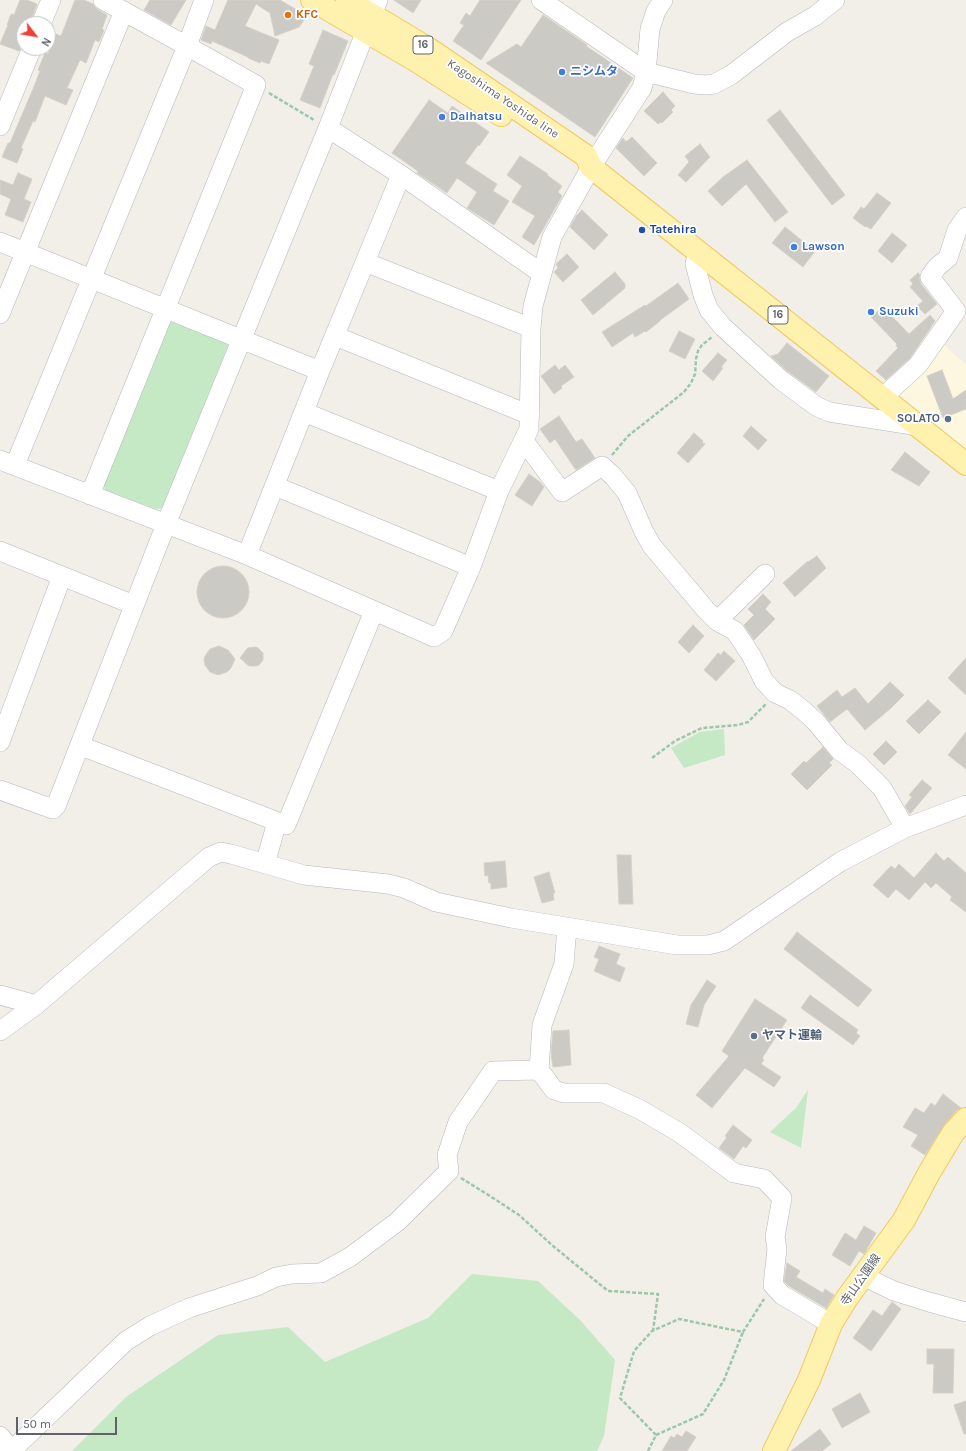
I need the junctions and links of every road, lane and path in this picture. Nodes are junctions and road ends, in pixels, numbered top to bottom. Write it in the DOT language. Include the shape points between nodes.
graph roads {
  1 [pos="51,0"];
  2 [pos="103,0"];
  3 [pos="204,0"];
  4 [pos="312,0"];
  5 [pos="347,0"];
  6 [pos="541,0"];
  7 [pos="663,0"];
  8 [pos="835,0"];
  9 [pos="124,11"];
  10 [pos="372,15"];
  11 [pos="45,16"];
  12 [pos="187,46"];
  13 [pos="29,56"];
  14 [pos="646,72"];
  15 [pos="256,85"];
  16 [pos="0,126"];
  17 [pos="328,128"];
  18 [pos="591,166"];
  19 [pos="401,175"];
  20 [pos="966,217"];
  21 [pos="0,242"];
  22 [pos="698,252"];
  23 [pos="25,253"];
  24 [pos="365,262"];
  25 [pos="541,273"];
  26 [pos="91,279"];
  27 [pos="165,309"];
  28 [pos="0,314"];
  29 [pos="723,327"];
  30 [pos="531,328"];
  31 [pos="335,336"];
  32 [pos="240,340"];
  33 [pos="320,371"];
  34 [pos="882,398"];
  35 [pos="304,412"];
  36 [pos="530,415"];
  37 [pos="919,426"];
  38 [pos="524,441"];
  39 [pos="965,462"];
  40 [pos="7,463"];
  41 [pos="602,466"];
  42 [pos="275,486"];
  43 [pos="499,491"];
  44 [pos="90,495"];
  45 [pos="166,524"];
  46 [pos="0,551"];
  47 [pos="247,555"];
  48 [pos="471,567"];
  49 [pos="765,574"];
  50 [pos="62,576"];
  51 [pos="134,605"];
  52 [pos="374,611"];
  53 [pos="718,621"];
  54 [pos="775,693"];
  55 [pos="0,742"];
  56 [pos="81,746"];
  57 [pos="652,758"];
  58 [pos="0,790"];
  59 [pos="966,805"];
  60 [pos="278,822"];
  61 [pos="905,828"];
  62 [pos="265,864"];
  63 [pos="567,927"];
  64 [pos="0,995"];
  65 [pos="36,1005"];
  66 [pos="0,1031"];
  67 [pos="539,1070"];
  68 [pos="966,1119"];
  69 [pos="449,1171"];
  70 [pos="863,1276"];
  71 [pos="773,1284"];
  72 [pos="966,1312"];
  73 [pos="831,1324"];
  74 [pos="652,1331"];
  75 [pos="744,1332"];
  76 [pos="656,1435"];
  77 [pos="7,1446"];
  78 [pos="648,1451"];
  79 [pos="774,1451"];
  1 -- 11 [label="street"];
  2 -- 9 [label="street"];
  3 -- 12 [label="street"];
  4 -- 10 [label="main road, Kagoshima Yoshida line / 16"];
  5 -- 10 [label="main road, Kagoshima Yoshida line / 16"];
  6 -- 14 [label="street"];
  7 -- 14 [label="street" via="650,29"];
  8 -- 14 [label="street" via="815,16 787,32 731,75 714,84 694,84"];
  9 -- 12 [label="street"];
  9 -- 23 [label="street"];
  10 -- 17 [label="street"];
  10 -- 18 [label="main road, Kagoshima Yoshida line / 16" via="435,53 582,153"];
  12 -- 15 [label="street"];
  12 -- 26 [label="street"];
  13 -- 16 [label="street"];
  14 -- 18 [label="street" via="642,88"];
  15 -- 17 [label="path"];
  15 -- 27 [label="street"];
  17 -- 19 [label="street"];
  17 -- 32 [label="street"];
  18 -- 22 [label="main road, Kagoshima Yoshida line / 16"];
  18 -- 25 [label="street" via="552,237"];
  19 -- 24 [label="street"];
  19 -- 25 [label="street"];
  20 -- 34 [label="street" via="957,230 948,258 930,277 956,311 918,365"];
  21 -- 23 [label="street"];
  22 -- 29 [label="street" via="695,264 703,295 709,310"];
  22 -- 34 [label="main road, Kagoshima Yoshida line / 16"];
  23 -- 26 [label="street"];
  23 -- 28 [label="street"];
  24 -- 30 [label="street"];
  24 -- 31 [label="street"];
  25 -- 30 [label="street"];
  26 -- 27 [label="street"];
  26 -- 40 [label="street"];
  27 -- 32 [label="street"];
  27 -- 44 [label="street"];
  29 -- 37 [label="street" via="781,380 816,406 844,415"];
  29 -- 41 [label="path" via="698,351 695,374 684,392 628,436"];
  30 -- 36 [label="street"];
  31 -- 33 [label="street"];
  31 -- 36 [label="street"];
  32 -- 33 [label="street"];
  32 -- 45 [label="street"];
  33 -- 35 [label="street"];
  34 -- 37 [label="main road, Kagoshima Yoshida line / 16"];
  35 -- 42 [label="street"];
  35 -- 43 [label="street"];
  36 -- 38 [label="street" via="529,429"];
  37 -- 39 [label="main road, Kagoshima Yoshida line / 16"];
  38 -- 41 [label="street" via="562,492"];
  38 -- 43 [label="street"];
  40 -- 44 [label="street"];
  41 -- 53 [label="street" via="627,493 652,546"];
  42 -- 47 [label="street"];
  42 -- 48 [label="street"];
  43 -- 48 [label="street"];
  44 -- 45 [label="street"];
  45 -- 47 [label="street"];
  45 -- 51 [label="street"];
  46 -- 50 [label="street"];
  47 -- 52 [label="street"];
  48 -- 52 [label="street" via="443,631 434,637"];
  49 -- 53 [label="street"];
  50 -- 51 [label="street"];
  50 -- 55 [label="street"];
  51 -- 56 [label="street"];
  52 -- 60 [label="street" via="286,825"];
  53 -- 54 [label="street" via="735,631 764,681"];
  54 -- 57 [label="path" via="748,722 702,728 675,741"];
  54 -- 61 [label="street" via="804,711 840,751 869,774 882,788"];
  56 -- 58 [label="street" via="55,808"];
  56 -- 60 [label="street"];
  59 -- 61 [label="street"];
  60 -- 62 [label="street"];
  61 -- 63 [label="street" via="840,862 724,941 708,945 677,945"];
  62 -- 63 [label="street" via="304,876 388,884 436,902"];
  62 -- 65 [label="street" via="221,852 209,858"];
  63 -- 67 [label="street" via="564,964 542,1025"];
  64 -- 65 [label="street"];
  65 -- 66 [label="street"];
  67 -- 69 [label="street" via="493,1071 458,1122 447,1155"];
  67 -- 71 [label="street" via="554,1090 564,1093 604,1093 641,1110 680,1133 734,1173 764,1179 782,1198 775,1237"];
  68 -- 70 [label="main road, 寺山公園線" via="953,1133 904,1220"];
  69 -- 74 [label="path" via="519,1215 608,1291 658,1294"];
  69 -- 77 [label="street" via="397,1222 350,1257 321,1273 276,1277 257,1286 179,1312 132,1337"];
  70 -- 72 [label="street" via="901,1293"];
  70 -- 73 [label="main road, 寺山公園線"];
  71 -- 73 [label="street" via="782,1295"];
  71 -- 75 [label="path"];
  73 -- 79 [label="main road, 寺山公園線" via="809,1380"];
  74 -- 75 [label="path" via="679,1319"];
  74 -- 76 [label="path" via="634,1351 620,1398"];
  75 -- 76 [label="path" via="724,1380 703,1414"];
  76 -- 78 [label="path"];
}
